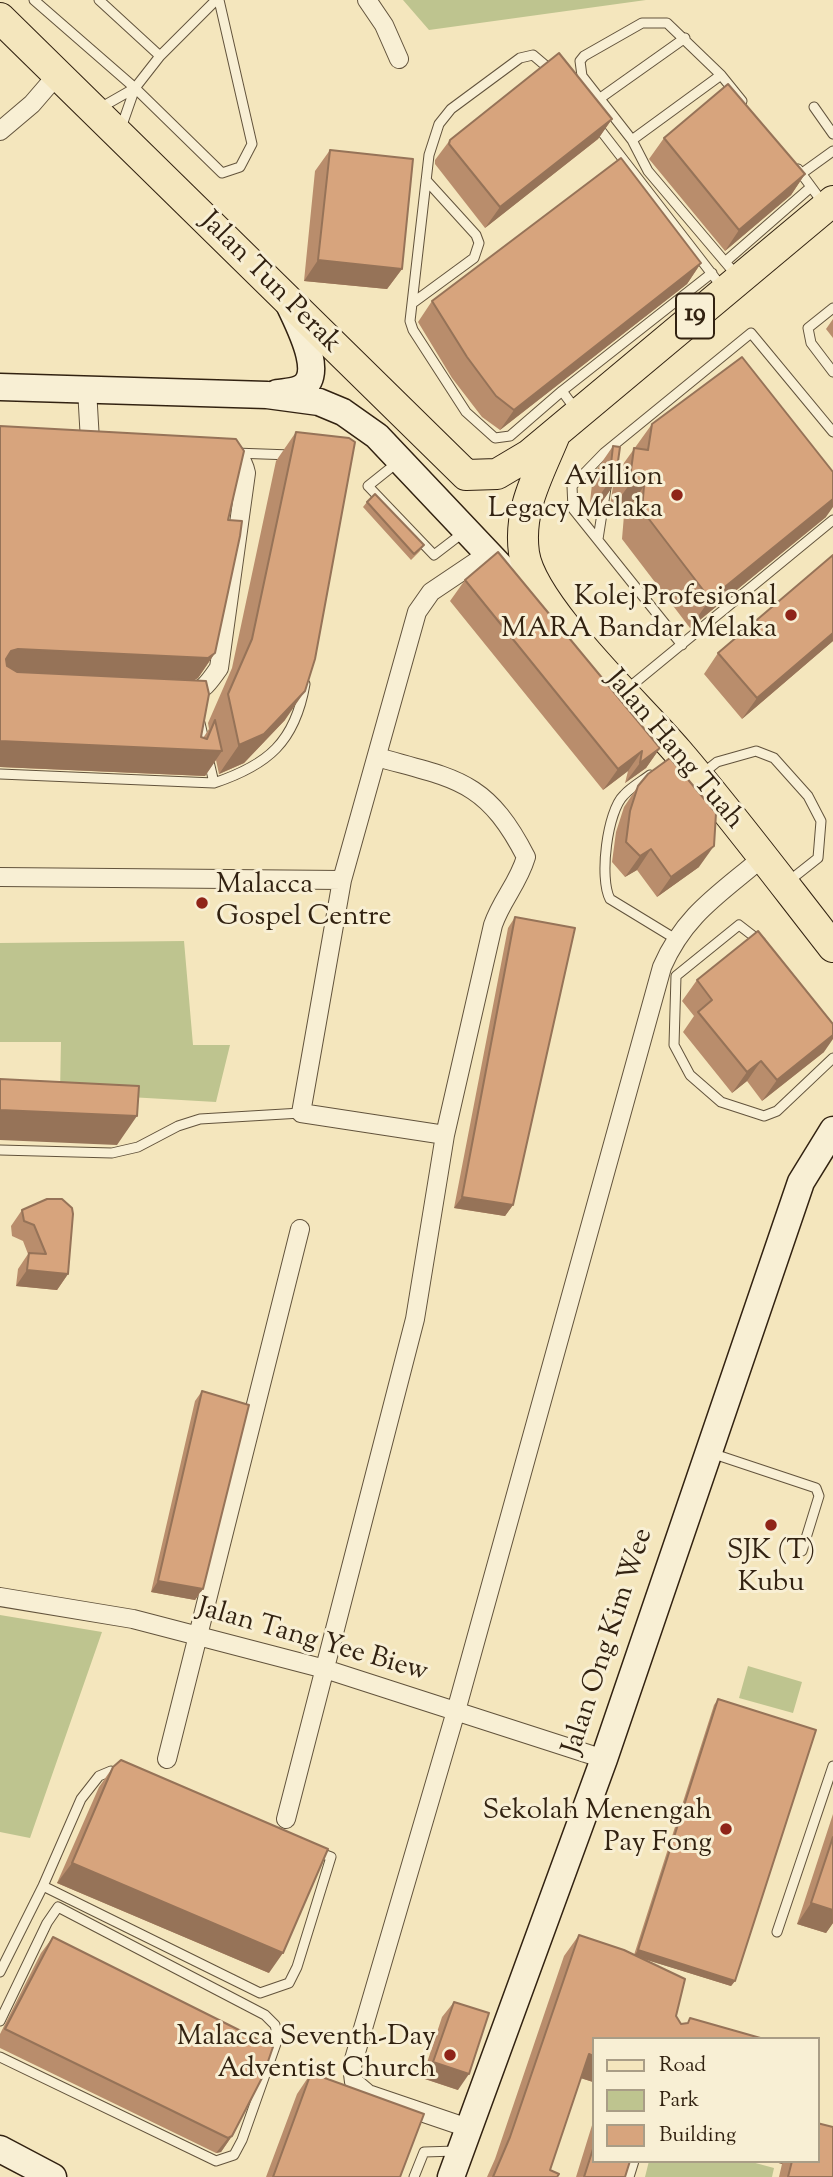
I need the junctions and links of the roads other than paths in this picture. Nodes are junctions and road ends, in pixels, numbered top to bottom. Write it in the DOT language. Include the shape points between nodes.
graph roads {
  1 [pos="34,0"];
  2 [pos="99,0"];
  3 [pos="218,0"];
  4 [pos="367,0"];
  5 [pos="0,18"];
  6 [pos="685,37"];
  7 [pos="160,56"];
  8 [pos="399,59"];
  9 [pos="57,75"];
  10 [pos="721,75"];
  11 [pos="560,82"];
  12 [pos="135,88"];
  13 [pos="599,99"];
  14 [pos="814,107"];
  15 [pos="94,111"];
  16 [pos="585,111"];
  17 [pos="753,114"];
  18 [pos="0,131"];
  19 [pos="833,134"];
  20 [pos="119,136"];
  21 [pos="632,140"];
  22 [pos="833,151"];
  23 [pos="793,164"];
  24 [pos="802,174"];
  25 [pos="426,180"];
  26 [pos="824,199"];
  27 [pos="725,276"];
  28 [pos="414,302"];
  29 [pos="289,304"];
  30 [pos="833,308"];
  31 [pos="833,372"];
  32 [pos="0,387"];
  33 [pos="87,389"];
  34 [pos="267,395"];
  35 [pos="565,411"];
  36 [pos="833,432"];
  37 [pos="90,441"];
  38 [pos="207,451"];
  39 [pos="233,453"];
  40 [pos="604,453"];
  41 [pos="300,455"];
  42 [pos="401,460"];
  43 [pos="609,464"];
  44 [pos="607,477"];
  45 [pos="833,520"];
  46 [pos="468,529"];
  47 [pos="598,539"];
  48 [pos="489,554"];
  49 [pos="561,621"];
  50 [pos="682,646"];
  51 [pos="306,678"];
  52 [pos="625,691"];
  53 [pos="166,692"];
  54 [pos="194,694"];
  55 [pos="377,757"];
  56 [pos="670,761"];
  57 [pos="0,774"];
  58 [pos="698,777"];
  59 [pos="214,783"];
  60 [pos="762,857"];
  61 [pos="0,877"];
  62 [pos="342,880"];
  63 [pos="784,885"];
  64 [pos="674,938"];
  65 [pos="833,947"];
  66 [pos="769,952"];
  67 [pos="669,972"];
  68 [pos="833,1058"];
  69 [pos="301,1113"];
  70 [pos="833,1129"];
  71 [pos="445,1135"];
  72 [pos="0,1150"];
  73 [pos="300,1229"];
  74 [pos="706,1451"];
  75 [pos="802,1551"];
  76 [pos="0,1597"];
  77 [pos="200,1636"];
  78 [pos="325,1669"];
  79 [pos="456,1712"];
  80 [pos="167,1759"];
  81 [pos="604,1759"];
  82 [pos="833,1766"];
  83 [pos="135,1780"];
  84 [pos="286,1819"];
  85 [pos="300,1844"];
  86 [pos="43,1886"];
  87 [pos="777,1932"];
  88 [pos="0,1972"];
  89 [pos="0,2021"];
  90 [pos="0,2057"];
  91 [pos="466,2140"];
  92 [pos="0,2150"];
  93 [pos="53,2177"];
  94 [pos="414,2177"];
  95 [pos="451,2177"];
  1 -- 12 [label="lane"];
  2 -- 7 [label="lane"];
  3 -- 7 [label="lane"];
  3 -- 12 [label="lane" via="252,144 240,167 222,173"];
  4 -- 8 [label="street"];
  5 -- 9 [label="main road, Jalan Tun Perak / 19"];
  6 -- 10 [label="lane"];
  6 -- 13 [label="lane"];
  6 -- 13 [label="lane" via="667,23 642,23 584,56 582,76"];
  7 -- 12 [label="lane"];
  9 -- 15 [label="main road, Jalan Tun Perak / 19"];
  9 -- 18 [label="street"];
  10 -- 17 [label="lane"];
  10 -- 21 [label="lane"];
  11 -- 25 [label="lane" via="533,55 520,58 460,102 439,124"];
  12 -- 15 [label="lane"];
  12 -- 20 [label="lane"];
  13 -- 21 [label="lane"];
  14 -- 19 [label="lane"];
  15 -- 20 [label="main road, Jalan Tun Perak / 19"];
  16 -- 27 [label="lane"];
  20 -- 29 [label="main road, Jalan Tun Perak / 19"];
  21 -- 27 [label="lane" via="648,171"];
  22 -- 24 [label="lane"];
  23 -- 24 [label="lane"];
  24 -- 26 [label="lane"];
  25 -- 28 [label="lane"];
  25 -- 28 [label="lane" via="480,243 474,258"];
  26 -- 27 [label="main road, 19"];
  27 -- 35 [label="main road, 19"];
  28 -- 35 [label="lane" via="413,330 467,412 489,435 510,436"];
  29 -- 34 [label="main road" via="309,354 309,381 301,389"];
  29 -- 35 [label="main road, Jalan Tun Perak / 19" via="466,475 497,474 529,455"];
  30 -- 31 [label="lane" via="808,328 811,343"];
  32 -- 33 [label="main road"];
  33 -- 34 [label="main road"];
  33 -- 37 [label="street"];
  34 -- 42 [label="main road" via="319,402 343,412"];
  35 -- 49 [label="main road, Jalan Hang Tuah" via="526,500 522,523 524,555 533,582"];
  36 -- 40 [label="lane" via="751,333"];
  38 -- 39 [label="street"];
  39 -- 41 [label="lane"];
  39 -- 54 [label="street" via="243,461 246,473 219,668"];
  40 -- 43 [label="lane"];
  40 -- 47 [label="lane" via="572,486 573,509"];
  42 -- 46 [label="main road"];
  42 -- 46 [label="lane" via="368,486 434,555"];
  44 -- 47 [label="lane"];
  45 -- 50 [label="lane"];
  46 -- 48 [label="main road"];
  47 -- 50 [label="lane"];
  48 -- 49 [label="main road" via="526,594"];
  48 -- 55 [label="street" via="431,592 417,612"];
  49 -- 52 [label="main road, Jalan Hang Tuah"];
  50 -- 52 [label="lane"];
  51 -- 59 [label="lane" via="290,733 268,757 243,773"];
  52 -- 56 [label="main road, Jalan Hang Tuah"];
  53 -- 54 [label="street"];
  54 -- 59 [label="lane"];
  55 -- 62 [label="street"];
  55 -- 71 [label="street" via="458,780 479,793 511,829 526,857 518,883 501,902 493,925"];
  56 -- 58 [label="main road, Jalan Hang Tuah"];
  56 -- 64 [label="lane" via="622,795 614,810 604,889 610,899"];
  57 -- 59 [label="lane"];
  58 -- 60 [label="main road, Jalan Hang Tuah"];
  58 -- 63 [label="lane" via="717,762 756,751 774,758 808,796 821,821 818,858"];
  60 -- 63 [label="main road, Jalan Hang Tuah"];
  60 -- 64 [label="street"];
  61 -- 62 [label="street"];
  62 -- 69 [label="street"];
  63 -- 65 [label="main road, Jalan Hang Tuah"];
  64 -- 67 [label="street"];
  66 -- 67 [label="lane" via="738,925"];
  67 -- 68 [label="lane" via="674,1045 690,1075 721,1102 764,1116 777,1111"];
  67 -- 79 [label="street"];
  69 -- 71 [label="street"];
  69 -- 72 [label="lane" via="200,1119 138,1147 112,1153"];
  70 -- 74 [label="main road, Jalan Ong Kim Wee" via="801,1182"];
  71 -- 78 [label="street" via="415,1319"];
  73 -- 77 [label="street"];
  74 -- 75 [label="lane" via="816,1488 819,1496"];
  74 -- 81 [label="main road, Jalan Ong Kim Wee"];
  76 -- 77 [label="street, Jalan Tang Yee Biew" via="133,1619"];
  77 -- 78 [label="street, Jalan Tang Yee Biew"];
  77 -- 80 [label="street"];
  78 -- 79 [label="street, Jalan Tang Yee Biew"];
  78 -- 84 [label="street"];
  79 -- 81 [label="street, Jalan Tang Yee Biew"];
  79 -- 91 [label="street" via="352,2066 354,2082 368,2094"];
  81 -- 91 [label="main road, Jalan Ong Kim Wee"];
  82 -- 87 [label="lane"];
  83 -- 86 [label="lane" via="111,1772 99,1776 81,1799"];
  85 -- 86 [label="lane" via="331,1857 289,1983 260,1993"];
  86 -- 88 [label="lane"];
  89 -- 90 [label="lane" via="58,1907 265,2015 275,2025 278,2038 242,2140 234,2155 216,2161"];
  91 -- 94 [label="lane" via="424,2152"];
  91 -- 95 [label="main road, Jalan Ong Kim Wee"];
  92 -- 93 [label="main road"];
}
